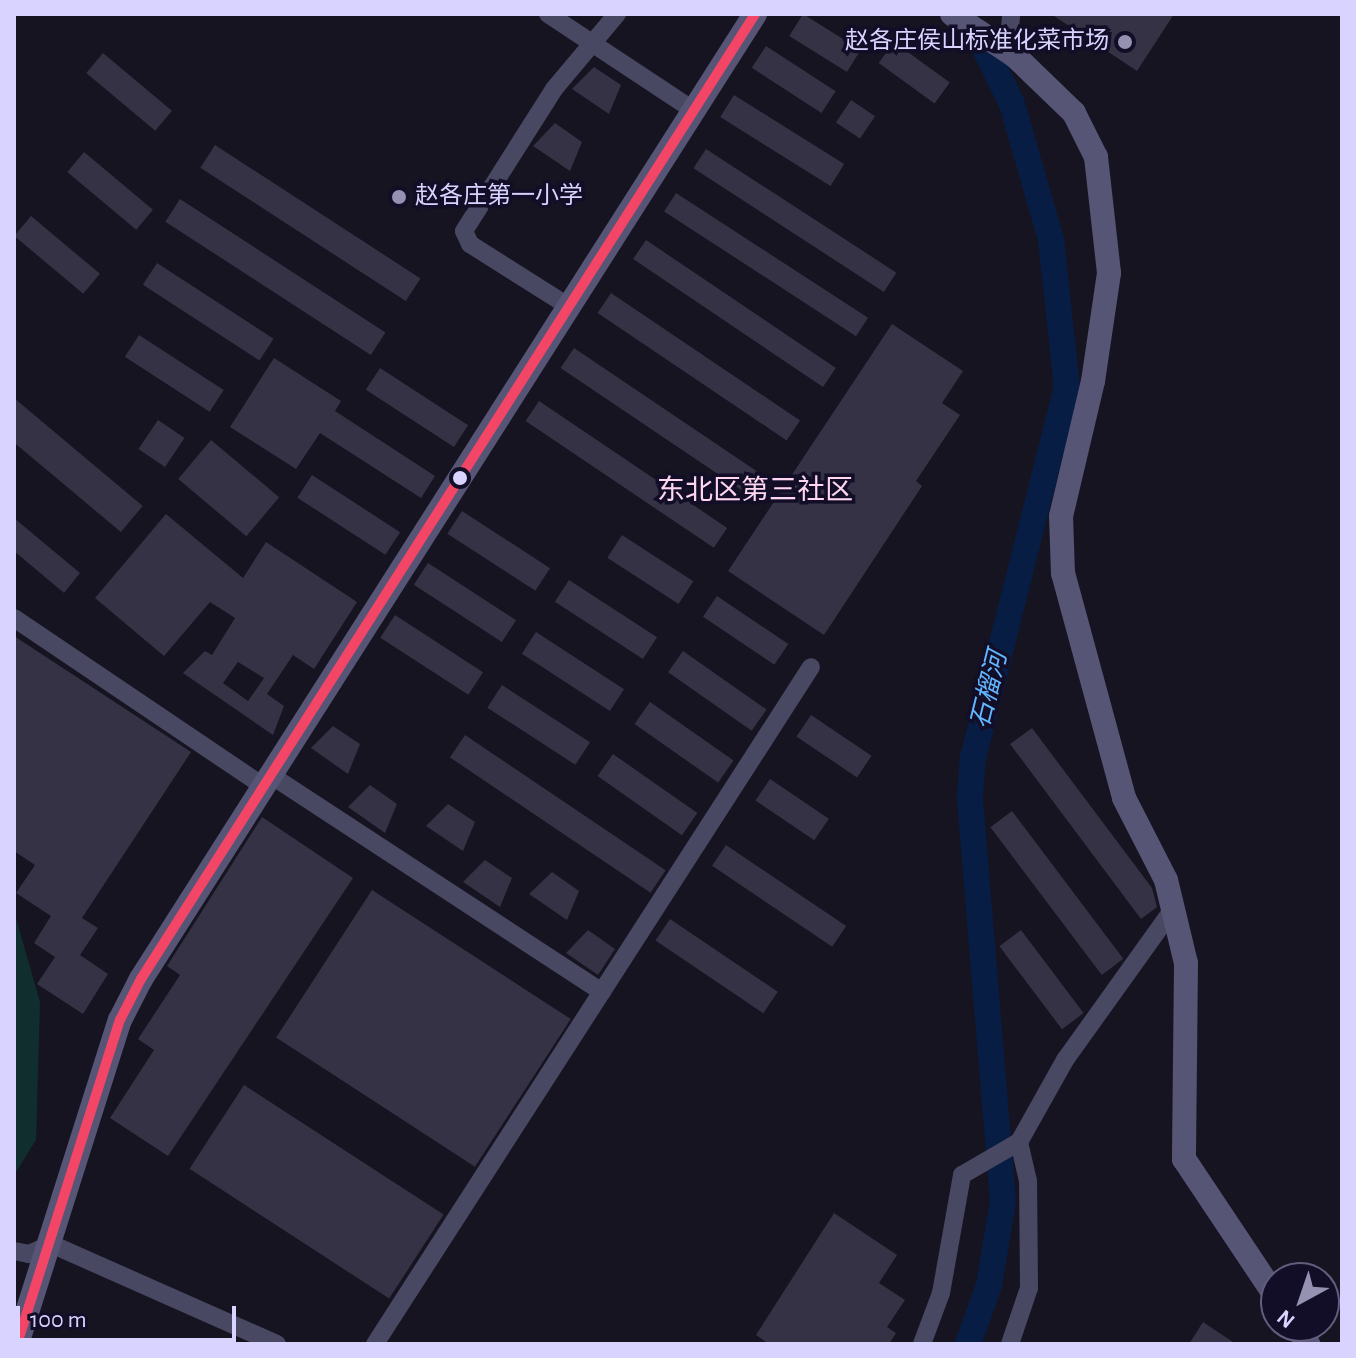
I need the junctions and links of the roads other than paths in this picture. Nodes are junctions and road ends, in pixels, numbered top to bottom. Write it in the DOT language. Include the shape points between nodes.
graph roads {
  1 [pos="548,14"];
  2 [pos="617,14"];
  3 [pos="755,14"];
  4 [pos="952,14"];
  5 [pos="1011,14"];
  6 [pos="596,46"];
  7 [pos="1008,51"];
  8 [pos="693,110"];
  9 [pos="568,306"];
  10 [pos="14,618"];
  11 [pos="811,667"];
  12 [pos="266,780"];
  13 [pos="1173,909"];
  14 [pos="602,992"];
  15 [pos="1017,1143"];
  16 [pos="51,1244"];
  17 [pos="14,1251"];
  18 [pos="1260,1273"];
  19 [pos="17,1344"];
  20 [pos="277,1344"];
  21 [pos="375,1344"];
  22 [pos="922,1344"];
  23 [pos="1010,1344"];
  1 -- 6 [label="street"];
  2 -- 6 [label="street"];
  3 -- 8 [label="street"];
  4 -- 7 [label="street"];
  5 -- 7 [label="street"];
  6 -- 8 [label="street"];
  6 -- 9 [label="street" via="554,89 464,231 470,244"];
  7 -- 13 [label="street" via="1074,113 1096,157 1109,273 1093,381 1061,516 1063,573 1124,798 1166,880"];
  8 -- 9 [label="street"];
  9 -- 12 [label="street"];
  10 -- 12 [label="street"];
  11 -- 14 [label="street"];
  12 -- 14 [label="street"];
  12 -- 16 [label="street" via="120,1020"];
  13 -- 15 [label="street" via="1065,1060"];
  13 -- 18 [label="street" via="1186,963 1184,1159"];
  14 -- 21 [label="street"];
  15 -- 22 [label="street" via="962,1175 941,1293"];
  15 -- 23 [label="street" via="1028,1181 1029,1288"];
  16 -- 17 [label="street" via="29,1254"];
  16 -- 19 [label="street"];
  16 -- 20 [label="street"];
}
